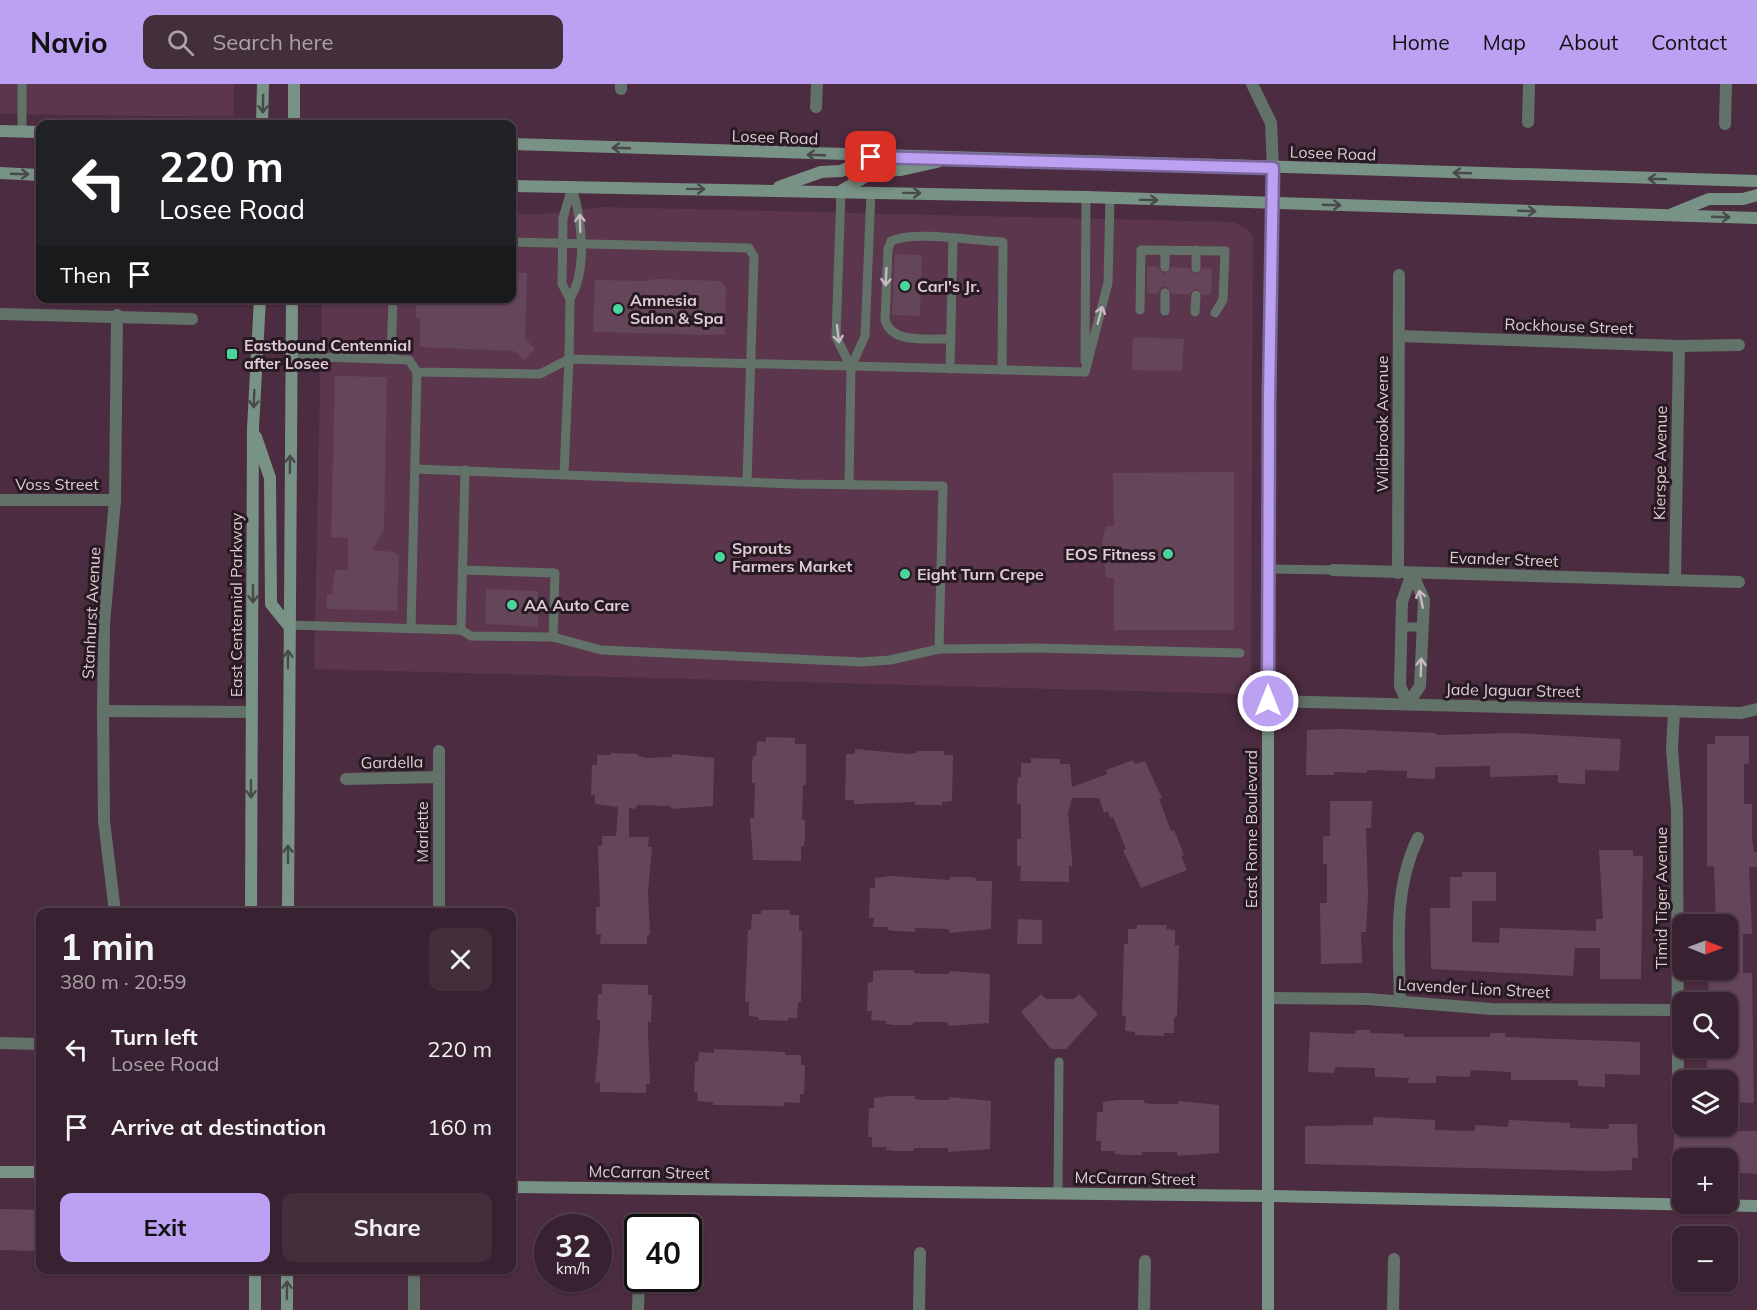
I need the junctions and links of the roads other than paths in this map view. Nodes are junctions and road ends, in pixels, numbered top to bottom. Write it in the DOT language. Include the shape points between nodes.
graph roads {
  1 [pos="22,84"];
  2 [pos="263,84"];
  3 [pos="294,84"];
  4 [pos="817,84"];
  5 [pos="1252,84"];
  6 [pos="1529,84"];
  7 [pos="1726,84"];
  8 [pos="816,107"];
  9 [pos="262,120"];
  10 [pos="294,120"];
  11 [pos="1528,122"];
  12 [pos="1725,124"];
  13 [pos="0,131"];
  14 [pos="22,131"];
  15 [pos="36,132"];
  16 [pos="516,144"];
  17 [pos="871,157"];
  18 [pos="956,158"];
  19 [pos="1273,168"];
  20 [pos="0,173"];
  21 [pos="36,175"];
  22 [pos="1757,181"];
  23 [pos="516,186"];
  24 [pos="572,187"];
  25 [pos="772,190"];
  26 [pos="841,191"];
  27 [pos="871,192"];
  28 [pos="1757,195"];
  29 [pos="1086,197"];
  30 [pos="1110,199"];
  31 [pos="1273,203"];
  32 [pos="1668,215"];
  33 [pos="1757,218"];
  34 [pos="953,240"];
  35 [pos="516,242"];
  36 [pos="563,243"];
  37 [pos="580,244"];
  38 [pos="1165,250"];
  39 [pos="1196,250"];
  40 [pos="1165,267"];
  41 [pos="1196,268"];
  42 [pos="1399,275"];
  43 [pos="1165,293"];
  44 [pos="1196,295"];
  45 [pos="570,299"];
  46 [pos="260,303"];
  47 [pos="292,303"];
  48 [pos="393,303"];
  49 [pos="1140,310"];
  50 [pos="1165,311"];
  51 [pos="1195,312"];
  52 [pos="1215,313"];
  53 [pos="0,314"];
  54 [pos="117,315"];
  55 [pos="192,319"];
  56 [pos="1399,336"];
  57 [pos="951,339"];
  58 [pos="1738,345"];
  59 [pos="1679,346"];
  60 [pos="291,356"];
  61 [pos="391,359"];
  62 [pos="569,359"];
  63 [pos="751,364"];
  64 [pos="851,367"];
  65 [pos="950,369"];
  66 [pos="1002,370"];
  67 [pos="417,372"];
  68 [pos="1085,372"];
  69 [pos="253,428"];
  70 [pos="415,469"];
  71 [pos="465,470"];
  72 [pos="564,474"];
  73 [pos="747,482"];
  74 [pos="849,485"];
  75 [pos="0,500"];
  76 [pos="115,500"];
  77 [pos="1268,569"];
  78 [pos="463,570"];
  79 [pos="1334,570"];
  80 [pos="1398,573"];
  81 [pos="1412,573"];
  82 [pos="1675,580"];
  83 [pos="1739,582"];
  84 [pos="288,625"];
  85 [pos="1401,627"];
  86 [pos="1422,627"];
  87 [pos="411,629"];
  88 [pos="461,630"];
  89 [pos="553,637"];
  90 [pos="939,648"];
  91 [pos="1240,653"];
  92 [pos="1268,701"];
  93 [pos="1408,704"];
  94 [pos="1757,709"];
  95 [pos="103,711"];
  96 [pos="1674,711"];
  97 [pos="252,712"];
  98 [pos="439,751"];
  99 [pos="439,777"];
  100 [pos="346,779"];
  101 [pos="1419,838"];
  102 [pos="115,908"];
  103 [pos="251,908"];
  104 [pos="288,908"];
  105 [pos="439,908"];
  106 [pos="1678,992"];
  107 [pos="1268,998"];
  108 [pos="1400,1001"];
  109 [pos="1672,1010"];
  110 [pos="0,1043"];
  111 [pos="36,1044"];
  112 [pos="1059,1062"];
  113 [pos="0,1172"];
  114 [pos="36,1172"];
  115 [pos="516,1187"];
  116 [pos="1059,1193"];
  117 [pos="1268,1196"];
  118 [pos="1757,1206"];
  119 [pos="920,1253"];
  120 [pos="1394,1259"];
  121 [pos="1144,1261"];
  122 [pos="255,1274"];
  123 [pos="287,1274"];
  124 [pos="414,1274"];
  125 [pos="639,1292"];
  126 [pos="255,1310"];
  127 [pos="287,1310"];
  128 [pos="414,1310"];
  129 [pos="638,1310"];
  130 [pos="919,1310"];
  131 [pos="1144,1310"];
  132 [pos="1268,1310"];
  133 [pos="1393,1310"];
  1 -- 14 [label="lane"];
  2 -- 9 [label="main road, one-way"];
  3 -- 10 [label="main road"];
  4 -- 8 [label="street"];
  5 -- 19 [label="street" via="1271,123"];
  6 -- 11 [label="street"];
  7 -- 12 [label="street"];
  13 -- 14 [label="main road"];
  14 -- 15 [label="main road"];
  17 -- 16 [label="main road, Losee Road, one-way"];
  17 -- 18 [label="main road, Losee Road"];
  17 -- 25 [label="main road" via="841,171 821,172"];
  18 -- 19 [label="main road, Losee Road"];
  18 -- 26 [label="main road" via="901,170 875,171"];
  22 -- 19 [label="main road, Losee Road, one-way"];
  19 -- 31 [label="main road, East Rome Boulevard"];
  20 -- 21 [label="main road, one-way"];
  23 -- 24 [label="main road"];
  24 -- 25 [label="main road, one-way"];
  24 -- 36 [label="lane" via="563,218"];
  37 -- 24 [label="lane, one-way" via="580,215"];
  25 -- 26 [label="main road"];
  26 -- 27 [label="main road"];
  26 -- 64 [label="lane, one-way" via="836,337"];
  27 -- 29 [label="main road, one-way"];
  27 -- 64 [label="lane" via="865,336"];
  28 -- 32 [label="main road" via="1709,199"];
  29 -- 30 [label="main road"];
  29 -- 68 [label="lane"];
  30 -- 31 [label="main road, one-way"];
  68 -- 30 [label="lane, one-way" via="1108,283"];
  31 -- 32 [label="main road, one-way"];
  31 -- 77 [label="main road, East Rome Boulevard"];
  32 -- 33 [label="main road, one-way"];
  34 -- 57 [label="lane"];
  34 -- 57 [label="lane, one-way" via="937,236 899,237 891,241 885,320 887,329 895,336"];
  34 -- 66 [label="lane" via="1004,242"];
  35 -- 36 [label="lane"];
  36 -- 37 [label="lane"];
  36 -- 45 [label="lane" via="562,284"];
  37 -- 45 [label="lane" via="579,285"];
  37 -- 63 [label="lane" via="748,249 754,256"];
  38 -- 39 [label="lane"];
  38 -- 40 [label="lane"];
  38 -- 49 [label="lane" via="1141,250"];
  39 -- 41 [label="lane"];
  39 -- 52 [label="lane" via="1224,251 1222,300"];
  42 -- 56 [label="street, Wildbrook Avenue"];
  43 -- 50 [label="lane"];
  44 -- 51 [label="lane"];
  45 -- 62 [label="lane"];
  46 -- 69 [label="main road, East Centennial Parkway, one-way"];
  47 -- 60 [label="main road"];
  48 -- 61 [label="lane"];
  53 -- 54 [label="street"];
  54 -- 55 [label="street"];
  54 -- 76 [label="street, Stanhurst Avenue"];
  56 -- 59 [label="street, Rockhouse Street"];
  56 -- 80 [label="street, Wildbrook Avenue"];
  57 -- 65 [label="lane"];
  58 -- 59 [label="street, Rockhouse Street"];
  59 -- 82 [label="street, Kierspe Avenue"];
  60 -- 61 [label="lane"];
  84 -- 60 [label="main road, one-way"];
  61 -- 67 [label="lane" via="410,360"];
  62 -- 63 [label="lane"];
  62 -- 67 [label="lane" via="540,374"];
  62 -- 72 [label="lane"];
  63 -- 64 [label="lane"];
  63 -- 73 [label="lane"];
  64 -- 65 [label="lane"];
  64 -- 74 [label="lane"];
  65 -- 66 [label="lane"];
  66 -- 68 [label="lane"];
  67 -- 70 [label="lane"];
  69 -- 84 [label="main road" via="270,478 271,604"];
  69 -- 97 [label="main road, East Centennial Parkway, one-way"];
  70 -- 71 [label="lane"];
  70 -- 87 [label="lane"];
  71 -- 72 [label="lane"];
  71 -- 78 [label="lane"];
  72 -- 73 [label="lane"];
  73 -- 74 [label="lane"];
  74 -- 90 [label="lane" via="943,486"];
  75 -- 76 [label="street, Voss Street"];
  76 -- 95 [label="street, Stanhurst Avenue" via="104,624"];
  77 -- 79 [label="lane, Evander Street"];
  77 -- 92 [label="main road, East Rome Boulevard"];
  78 -- 88 [label="lane"];
  78 -- 89 [label="lane" via="555,573"];
  79 -- 80 [label="street, Evander Street"];
  80 -- 81 [label="street, Evander Street"];
  81 -- 82 [label="street, Evander Street"];
  81 -- 85 [label="street" via="1402,602"];
  86 -- 81 [label="street, one-way" via="1424,600"];
  82 -- 83 [label="street, Evander Street"];
  84 -- 87 [label="lane"];
  104 -- 84 [label="main road, one-way"];
  85 -- 86 [label="lane"];
  85 -- 93 [label="street" via="1400,686"];
  93 -- 86 [label="street, one-way" via="1420,686"];
  87 -- 88 [label="lane"];
  88 -- 89 [label="lane" via="471,636"];
  89 -- 90 [label="lane" via="601,650 862,662 890,660"];
  90 -- 91 [label="lane"];
  92 -- 93 [label="street, Jade Jaguar Street"];
  92 -- 107 [label="main road, East Rome Boulevard"];
  93 -- 96 [label="street, Jade Jaguar Street"];
  94 -- 96 [label="street, Jade Jaguar Street"];
  95 -- 97 [label="street"];
  95 -- 102 [label="street, Stanhurst Avenue" via="104,821"];
  96 -- 106 [label="street, Timid Tiger Avenue"];
  97 -- 103 [label="main road, East Centennial Parkway, one-way"];
  98 -- 99 [label="street, Marlette"];
  99 -- 100 [label="street, Gardella"];
  99 -- 105 [label="street, Marlette"];
  101 -- 108 [label="street" via="1408,859 1401,891"];
  107 -- 108 [label="street, Lavender Lion Street"];
  107 -- 117 [label="main road, East Rome Boulevard"];
  108 -- 109 [label="street, Lavender Lion Street" via="1491,1009"];
  110 -- 111 [label="street"];
  112 -- 116 [label="lane"];
  113 -- 114 [label="main road"];
  115 -- 116 [label="main road, McCarran Street"];
  116 -- 117 [label="main road, McCarran Street"];
  117 -- 118 [label="main road, McCarran Street"];
  117 -- 132 [label="main road, East Rome Boulevard"];
  119 -- 130 [label="street"];
  120 -- 133 [label="street"];
  121 -- 131 [label="street"];
  122 -- 126 [label="main road"];
  127 -- 123 [label="main road, one-way"];
  124 -- 128 [label="street"];
  125 -- 129 [label="street"];
}
